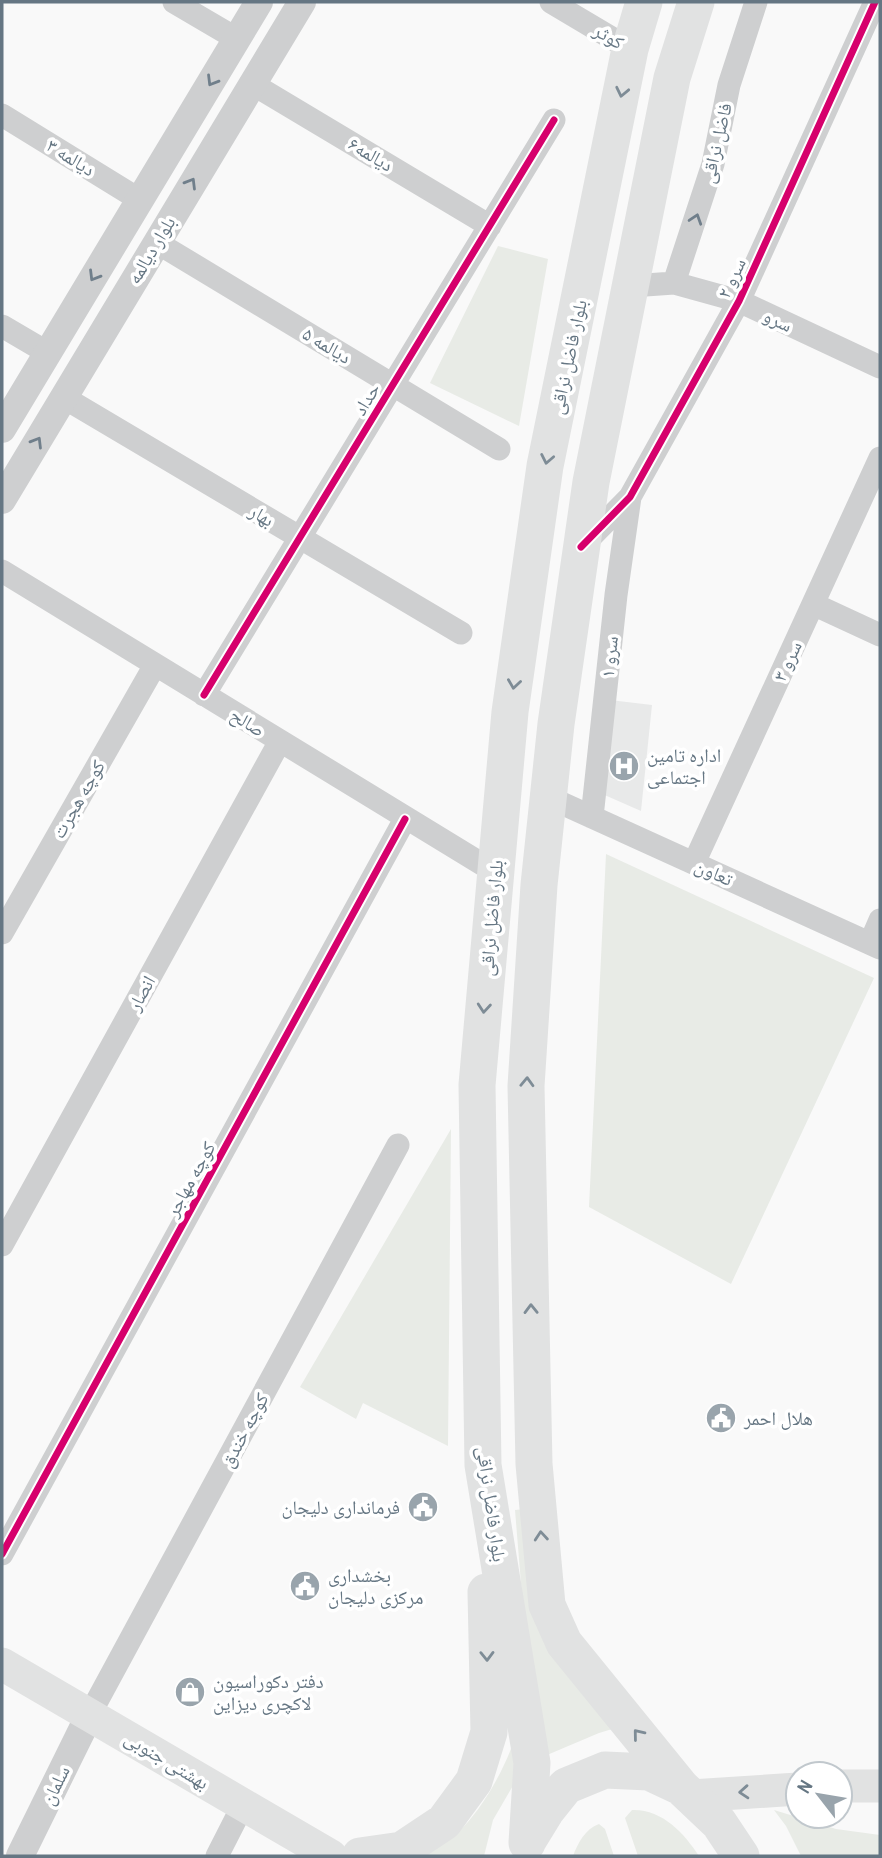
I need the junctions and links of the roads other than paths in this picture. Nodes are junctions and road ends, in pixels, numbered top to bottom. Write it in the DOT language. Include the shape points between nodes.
graph roads {
  1 [pos="174,2"];
  2 [pos="259,2"];
  3 [pos="302,2"];
  4 [pos="551,2"];
  5 [pos="644,2"];
  6 [pos="696,2"];
  7 [pos="756,2"];
  8 [pos="875,2"];
  9 [pos="237,39"];
  10 [pos="630,49"];
  11 [pos="251,83"];
  12 [pos="2,115"];
  13 [pos="554,120"];
  14 [pos="140,200"];
  15 [pos="490,226"];
  16 [pos="156,242"];
  17 [pos="674,284"];
  18 [pos="631,286"];
  19 [pos="738,302"];
  20 [pos="2,326"];
  21 [pos="48,353"];
  22 [pos="880,367"];
  23 [pos="393,385"];
  24 [pos="63,397"];
  25 [pos="2,429"];
  26 [pos="499,449"];
  27 [pos="880,458"];
  28 [pos="630,497"];
  29 [pos="2,500"];
  30 [pos="300,538"];
  31 [pos="581,547"];
  32 [pos="2,571"];
  33 [pos="813,604"];
  34 [pos="461,633"];
  35 [pos="880,635"];
  36 [pos="155,666"];
  37 [pos="204,695"];
  38 [pos="280,741"];
  39 [pos="548,797"];
  40 [pos="592,817"];
  41 [pos="405,819"];
  42 [pos="694,863"];
  43 [pos="495,872"];
  44 [pos="880,920"];
  45 [pos="2,933"];
  46 [pos="875,945"];
  47 [pos="398,1145"];
  48 [pos="2,1245"];
  49 [pos="483,1465"];
  50 [pos="2,1554"];
  51 [pos="2,1664"];
  52 [pos="90,1714"];
  53 [pos="854,1786"];
  54 [pos="880,1786"];
  55 [pos="784,1789"];
  56 [pos="686,1791"];
  57 [pos="243,1805"];
  58 [pos="526,1850"];
  59 [pos="20,1856"];
  60 [pos="217,1856"];
  61 [pos="331,1856"];
  62 [pos="360,1856"];
  63 [pos="741,1856"];
  1 -- 9 [label="street"];
  2 -- 9 [label="street, بلوار دیالمه"];
  3 -- 11 [label="street, بلوار دیالمه"];
  4 -- 10 [label="street, کوثر"];
  5 -- 10 [label="main road, بلوار فاضل نراقی"];
  6 -- 18 [label="main road" via="673,78"];
  17 -- 7 [label="street, فاضل نراقی, one-way" via="713,164 729,85"];
  8 -- 19 [label="street, سرو ۲"];
  9 -- 14 [label="street, بلوار دیالمه, one-way"];
  10 -- 43 [label="main road, بلوار فاضل نراقی, one-way" via="545,466 510,712"];
  11 -- 15 [label="street, دیالمه۶"];
  16 -- 11 [label="street, بلوار دیالمه, one-way"];
  12 -- 14 [label="street, دیالمه ۳"];
  13 -- 15 [label="street, حداد"];
  14 -- 21 [label="street, بلوار دیالمه, one-way"];
  15 -- 23 [label="street, حداد"];
  16 -- 23 [label="street, دیالمه ۵"];
  16 -- 24 [label="street, بلوار دیالمه"];
  17 -- 18 [label="street, سرو"];
  17 -- 19 [label="street, سرو"];
  18 -- 31 [label="main road"];
  19 -- 22 [label="street, سرو"];
  19 -- 28 [label="street, سرو ۲"];
  20 -- 21 [label="street"];
  21 -- 25 [label="street, بلوار دیالمه"];
  23 -- 26 [label="street, دیالمه ۵"];
  23 -- 30 [label="street, حداد"];
  29 -- 24 [label="street, بلوار دیالمه, one-way"];
  24 -- 30 [label="street, بهار"];
  27 -- 33 [label="street, سرو ۳"];
  28 -- 31 [label="street, سرو ۲"];
  28 -- 40 [label="street, سرو ۱"];
  30 -- 34 [label="street, بهار"];
  30 -- 37 [label="street, حداد"];
  31 -- 39 [label="main road"];
  32 -- 36 [label="street, صالح"];
  33 -- 35 [label="street"];
  33 -- 42 [label="street, سرو ۳"];
  36 -- 37 [label="street, صالح"];
  36 -- 45 [label="street, کوچه هجرت"];
  37 -- 38 [label="street, صالح"];
  38 -- 41 [label="street, صالح"];
  38 -- 48 [label="street, انصار"];
  39 -- 40 [label="street, تعاون"];
  56 -- 39 [label="main road, one-way" via="564,1643 547,1605 534,1464 526,1086"];
  40 -- 42 [label="street, تعاون"];
  41 -- 43 [label="street, صالح"];
  41 -- 50 [label="street, کوچه مهاجر"];
  42 -- 46 [label="street, تعاون"];
  43 -- 49 [label="main road, بلوار فاضل نراقی, one-way" via="477,1085"];
  44 -- 46 [label="street"];
  47 -- 52 [label="street, کوچه خندق"];
  49 -- 58 [label="main road, بلوار فاضل نراقی" via="532,1763"];
  49 -- 62 [label="main road, one-way" via="489,1732 474,1780 444,1822 402,1850"];
  51 -- 52 [label="main road, بهشتی جنوبی"];
  52 -- 57 [label="main road, بهشتی جنوبی"];
  52 -- 59 [label="street, سلمان"];
  53 -- 54 [label="main road"];
  55 -- 56 [label="main road, one-way"];
  56 -- 58 [label="main road" via="649,1772 594,1773 566,1786 546,1811"];
  56 -- 63 [label="main road" via="719,1823"];
  57 -- 60 [label="street"];
  57 -- 61 [label="main road, بهشتی جنوبی"];
}
